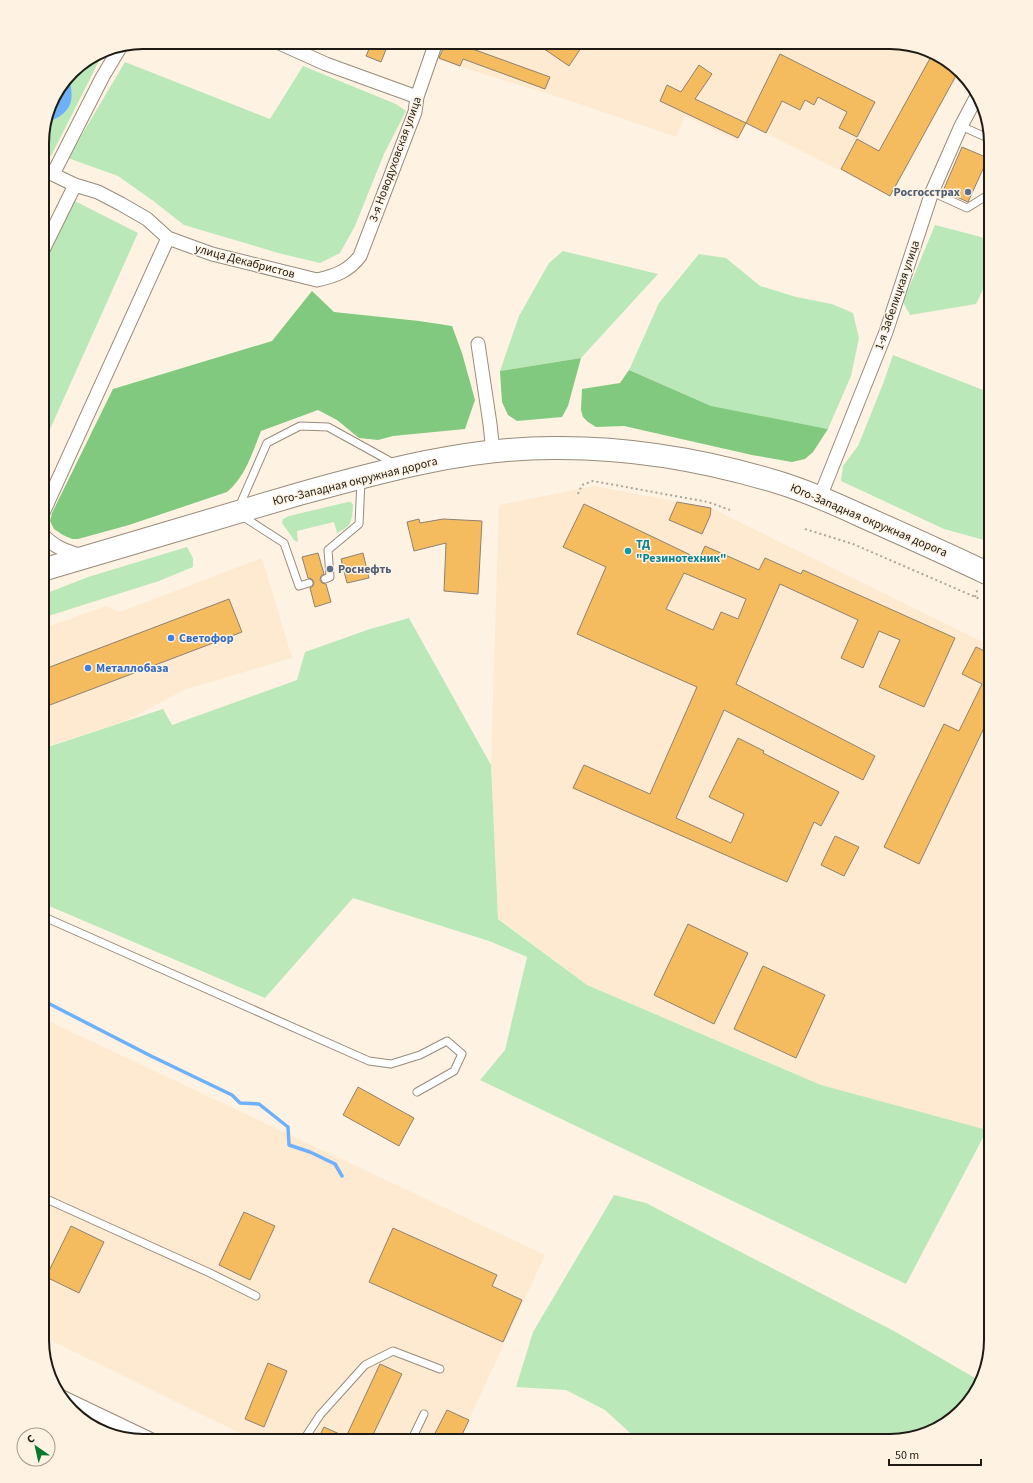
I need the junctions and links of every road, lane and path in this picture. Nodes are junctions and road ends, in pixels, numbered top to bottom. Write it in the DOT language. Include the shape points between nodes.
graph roads {
  1 [pos="293,49"];
  2 [pos="434,49"];
  3 [pos="117,53"];
  4 [pos="417,97"];
  5 [pos="974,102"];
  6 [pos="961,126"];
  7 [pos="984,136"];
  8 [pos="49,170"];
  9 [pos="49,172"];
  10 [pos="75,185"];
  11 [pos="932,192"];
  12 [pos="984,197"];
  13 [pos="49,238"];
  14 [pos="168,238"];
  15 [pos="346,271"];
  16 [pos="478,344"];
  17 [pos="493,452"];
  18 [pos="401,467"];
  19 [pos="362,477"];
  20 [pos="578,494"];
  21 [pos="820,497"];
  22 [pos="49,500"];
  23 [pos="730,510"];
  24 [pos="236,512"];
  25 [pos="805,529"];
  26 [pos="49,542"];
  27 [pos="88,557"];
  28 [pos="49,568"];
  29 [pos="984,572"];
  30 [pos="325,579"];
  31 [pos="309,583"];
  32 [pos="984,599"];
  33 [pos="49,919"];
  34 [pos="417,1092"];
  35 [pos="49,1200"];
  36 [pos="256,1296"];
  37 [pos="440,1369"];
  38 [pos="72,1402"];
  39 [pos="424,1414"];
  40 [pos="139,1434"];
  41 [pos="308,1434"];
  42 [pos="414,1434"];
  1 -- 4 [label="street"];
  2 -- 4 [label="street, 3-я Новодуховская улица"];
  3 -- 8 [label="street"];
  4 -- 15 [label="street, 3-я Новодуховская улица" via="415,112 360,256"];
  5 -- 6 [label="street, 1-я Забелицкая улица"];
  6 -- 7 [label="lane"];
  6 -- 11 [label="street, 1-я Забелицкая улица"];
  9 -- 10 [label="street, улица Декабристов"];
  10 -- 13 [label="street"];
  10 -- 14 [label="street, улица Декабристов" via="98,192 147,218"];
  11 -- 12 [label="lane" via="967,208"];
  11 -- 21 [label="street, 1-я Забелицкая улица" via="886,332"];
  14 -- 15 [label="street, улица Декабристов" via="212,254 317,280"];
  14 -- 22 [label="street"];
  16 -- 17 [label="street"];
  17 -- 18 [label="highway, Юго-Западная окружная дорога"];
  17 -- 21 [label="highway, Юго-Западная окружная дорога" via="550,448 609,449 656,454 780,482"];
  18 -- 19 [label="highway, Юго-Западная окружная дорога"];
  18 -- 24 [label="lane" via="328,427 300,426 267,443"];
  19 -- 24 [label="highway, Юго-Западная окружная дорога"];
  19 -- 30 [label="lane" via="359,524 328,550 330,578"];
  20 -- 23 [label="path" via="582,485 594,481 708,502"];
  21 -- 29 [label="highway, Юго-Западная окружная дорога"];
  24 -- 27 [label="highway, Юго-Западная окружная дорога"];
  24 -- 31 [label="lane" via="284,543 299,586"];
  25 -- 32 [label="path" via="853,544"];
  26 -- 27 [label="street" via="66,552"];
  27 -- 28 [label="highway, Юго-Западная окружная дорога"];
  33 -- 34 [label="lane" via="369,1061 391,1064 420,1055 447,1041 462,1054 454,1071"];
  35 -- 36 [label="lane"];
  37 -- 41 [label="lane" via="393,1351 365,1365 320,1415"];
  38 -- 40 [label="street"];
  39 -- 42 [label="lane"];
}
